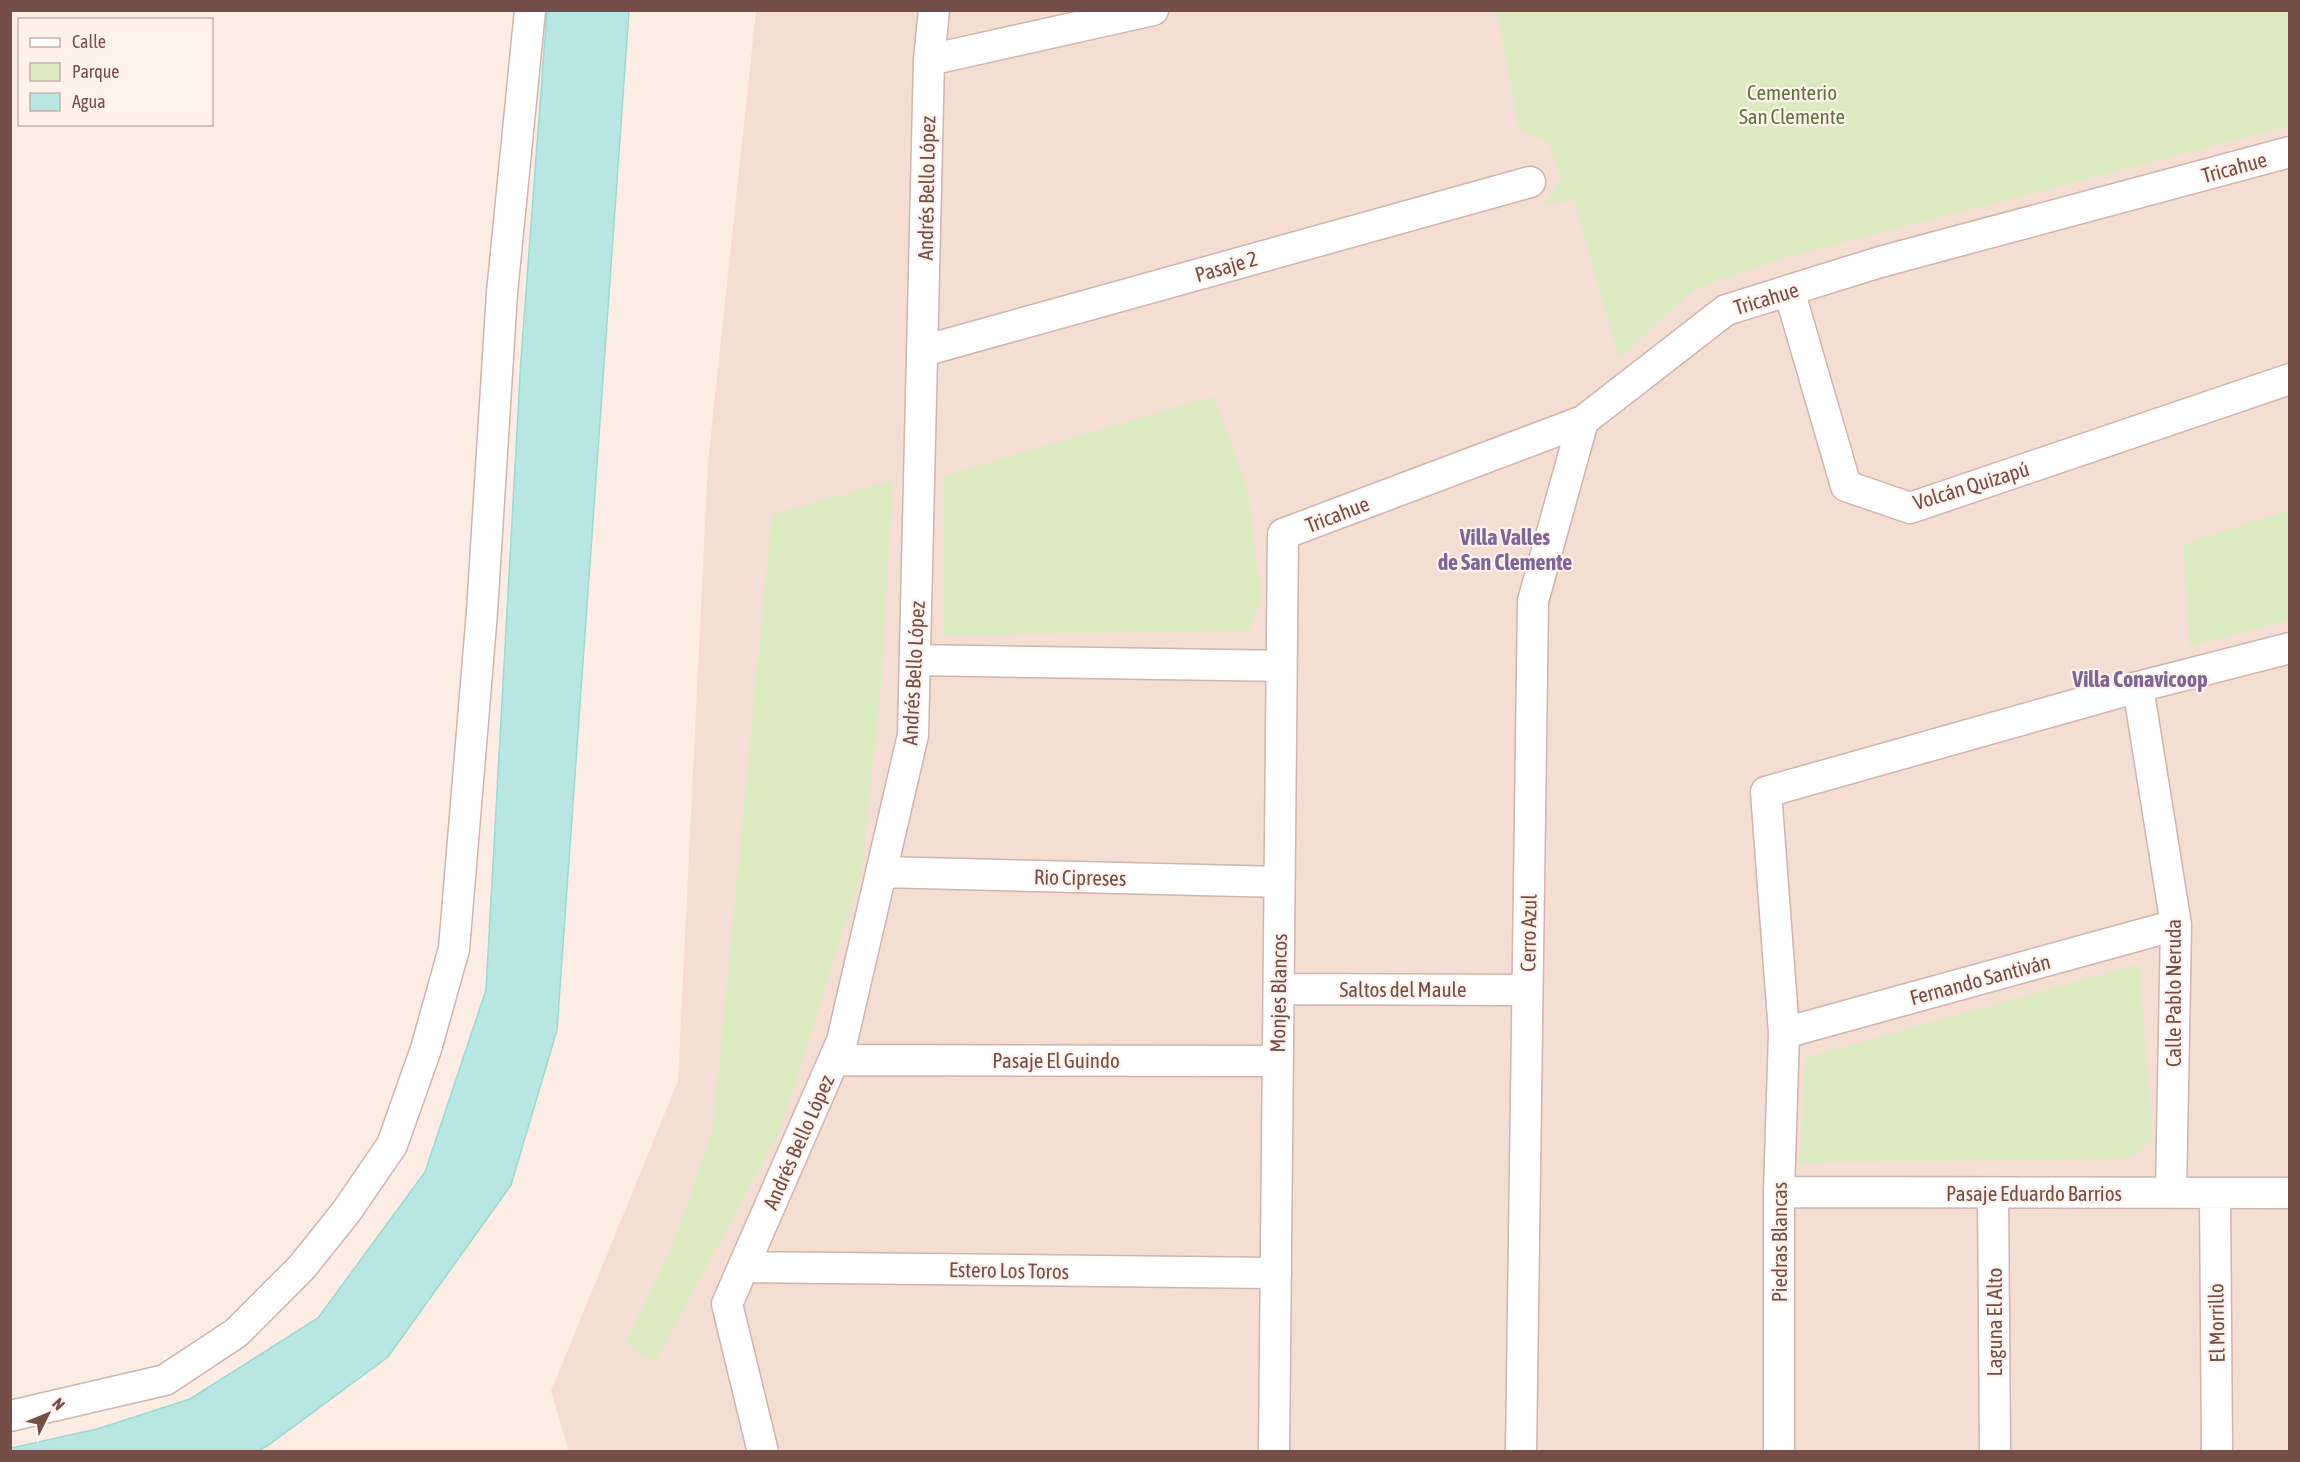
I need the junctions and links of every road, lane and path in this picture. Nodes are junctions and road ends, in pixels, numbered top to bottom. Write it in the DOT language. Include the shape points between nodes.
graph roads {
  1 [pos="530,10"];
  2 [pos="934,10"];
  3 [pos="1153,10"];
  4 [pos="930,60"];
  5 [pos="2289,152"];
  6 [pos="1530,182"];
  7 [pos="1789,290"];
  8 [pos="923,351"];
  9 [pos="2289,379"];
  10 [pos="1583,421"];
  11 [pos="1283,534"];
  12 [pos="2289,648"];
  13 [pos="915,660"];
  14 [pos="1281,666"];
  15 [pos="2138,687"];
  16 [pos="881,872"];
  17 [pos="1279,882"];
  18 [pos="2176,925"];
  19 [pos="1279,989"];
  20 [pos="1527,990"];
  21 [pos="1784,1033"];
  22 [pos="834,1060"];
  23 [pos="1278,1061"];
  24 [pos="1779,1192"];
  25 [pos="1993,1193"];
  26 [pos="2171,1193"];
  27 [pos="2289,1193"];
  28 [pos="2215,1194"];
  29 [pos="743,1267"];
  30 [pos="1276,1273"];
  31 [pos="10,1416"];
  32 [pos="763,1452"];
  33 [pos="1274,1452"];
  34 [pos="1521,1452"];
  35 [pos="1779,1452"];
  36 [pos="1995,1452"];
  37 [pos="2217,1452"];
  1 -- 31 [label="street" via="502,292 482,612 454,949 426,1049 392,1145 302,1267 236,1333 165,1380"];
  2 -- 4 [label="street, Andrés Bello López"];
  3 -- 4 [label="street"];
  4 -- 8 [label="street, Andrés Bello López"];
  5 -- 7 [label="street, Tricahue"];
  6 -- 8 [label="street, Pasaje 2"];
  7 -- 9 [label="street, Volcán Quizapú" via="1846,486 1910,508"];
  7 -- 10 [label="street, Tricahue" via="1726,310"];
  8 -- 13 [label="street, Andrés Bello López"];
  10 -- 11 [label="street, Tricahue"];
  10 -- 20 [label="street, Cerro Azul" via="1533,601"];
  11 -- 14 [label="street, Monjes Blancos"];
  12 -- 15 [label="street"];
  13 -- 14 [label="street"];
  13 -- 16 [label="street, Andrés Bello López" via="914,735"];
  14 -- 17 [label="street, Monjes Blancos"];
  15 -- 18 [label="street, Calle Pablo Neruda"];
  15 -- 21 [label="street, Piedras Blancas" via="1766,792"];
  16 -- 17 [label="street, Rio Cipreses"];
  16 -- 22 [label="street, Andrés Bello López" via="842,1041"];
  17 -- 19 [label="street, Monjes Blancos"];
  18 -- 21 [label="street, Fernando Santiván"];
  18 -- 26 [label="street, Calle Pablo Neruda"];
  19 -- 20 [label="street, Saltos del Maule"];
  19 -- 23 [label="street, Monjes Blancos"];
  20 -- 34 [label="street, Cerro Azul"];
  21 -- 24 [label="street, Piedras Blancas"];
  22 -- 23 [label="street, Pasaje El Guindo"];
  22 -- 29 [label="street, Andrés Bello López"];
  23 -- 30 [label="street, Monjes Blancos"];
  24 -- 25 [label="street, Pasaje Eduardo Barrios"];
  24 -- 35 [label="street, Piedras Blancas"];
  25 -- 26 [label="street, Pasaje Eduardo Barrios"];
  25 -- 36 [label="street, Laguna El Alto"];
  26 -- 28 [label="street, Pasaje Eduardo Barrios"];
  27 -- 28 [label="street, Pasaje Eduardo Barrios"];
  28 -- 37 [label="street, El Morrillo"];
  29 -- 30 [label="street, Estero Los Toros"];
  29 -- 32 [label="street, Andrés Bello López" via="727,1304"];
  30 -- 33 [label="street, Monjes Blancos"];
}
